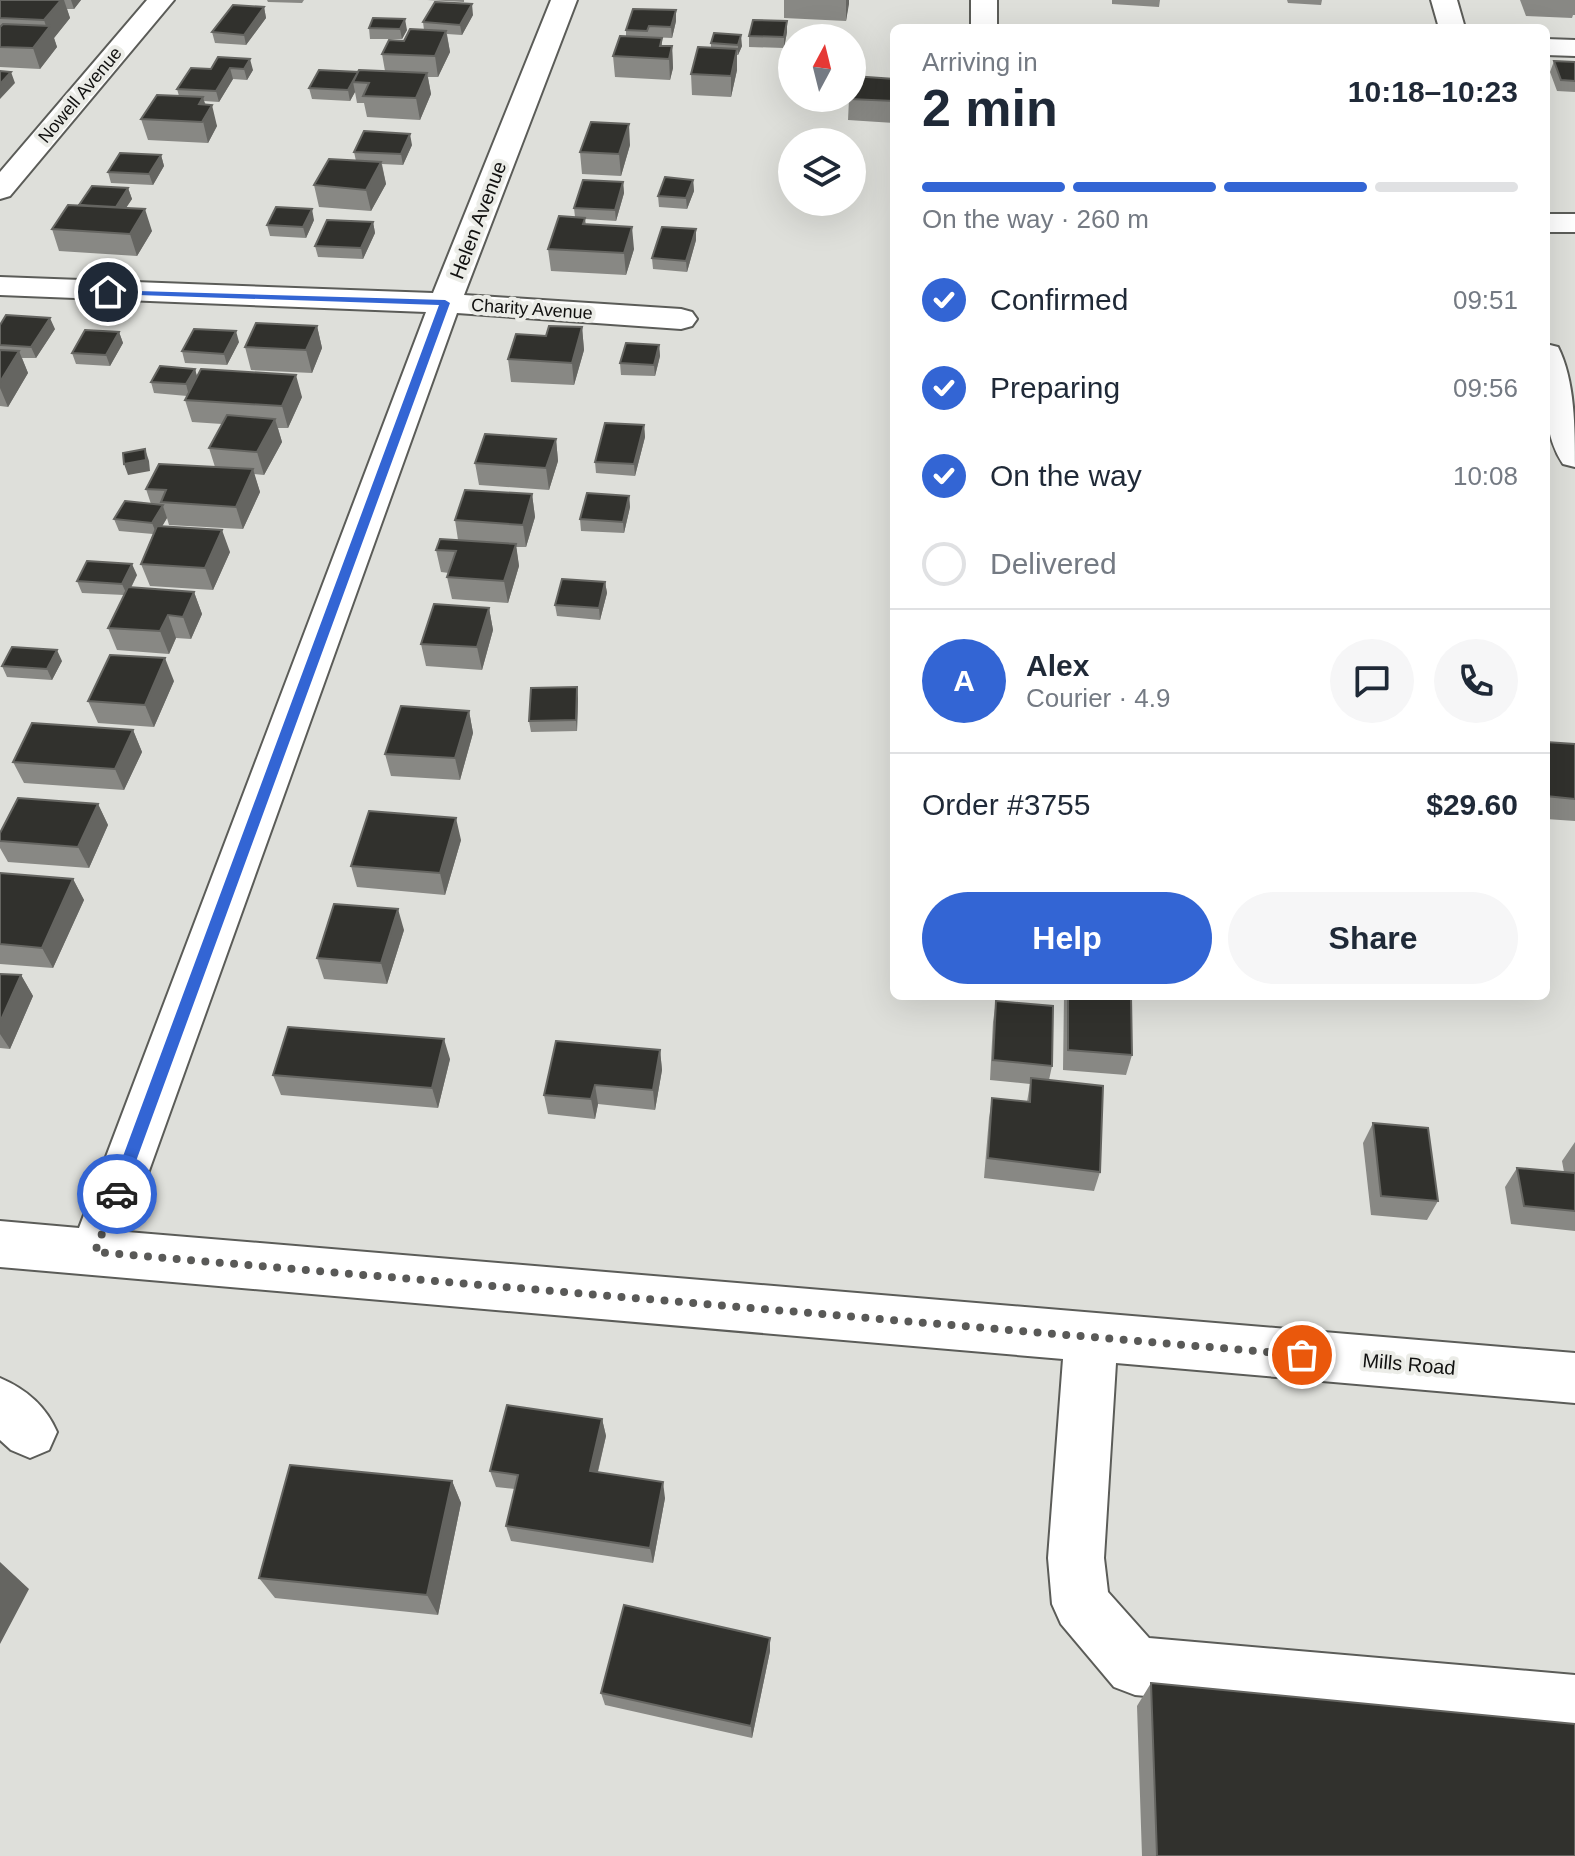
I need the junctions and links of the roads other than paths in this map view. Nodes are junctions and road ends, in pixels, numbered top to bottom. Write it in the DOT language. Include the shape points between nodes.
graph roads {
  1 [pos="161,0"];
  2 [pos="564,0"];
  3 [pos="984,0"];
  4 [pos="1444,0"];
  5 [pos="984,24"];
  6 [pos="1451,24"];
  7 [pos="1550,47"];
  8 [pos="1575,48"];
  9 [pos="0,190"];
  10 [pos="1550,223"];
  11 [pos="1575,223"];
  12 [pos="0,286"];
  13 [pos="445,303"];
  14 [pos="681,319"];
  15 [pos="1557,363"];
  16 [pos="1575,456"];
  17 [pos="0,1244"];
  18 [pos="95,1252"];
  19 [pos="1091,1337"];
  20 [pos="1575,1378"];
  21 [pos="1575,1705"];
  1 -- 9 [label="street, Nowell Avenue"];
  2 -- 13 [label="street, Helen Avenue"];
  3 -- 5 [label="street"];
  4 -- 6 [label="street"];
  7 -- 8 [label="street"];
  10 -- 11 [label="street"];
  12 -- 13 [label="street, Charity Avenue"];
  13 -- 14 [label="street, Charity Avenue"];
  13 -- 18 [label="street, Helen Avenue"];
  15 -- 16 [label="street"];
  17 -- 18 [label="street, Mills Road"];
  18 -- 19 [label="street, Mills Road"];
  19 -- 20 [label="street, Mills Road"];
  19 -- 21 [label="street" via="1076,1558 1081,1604 1135,1666"];
}
